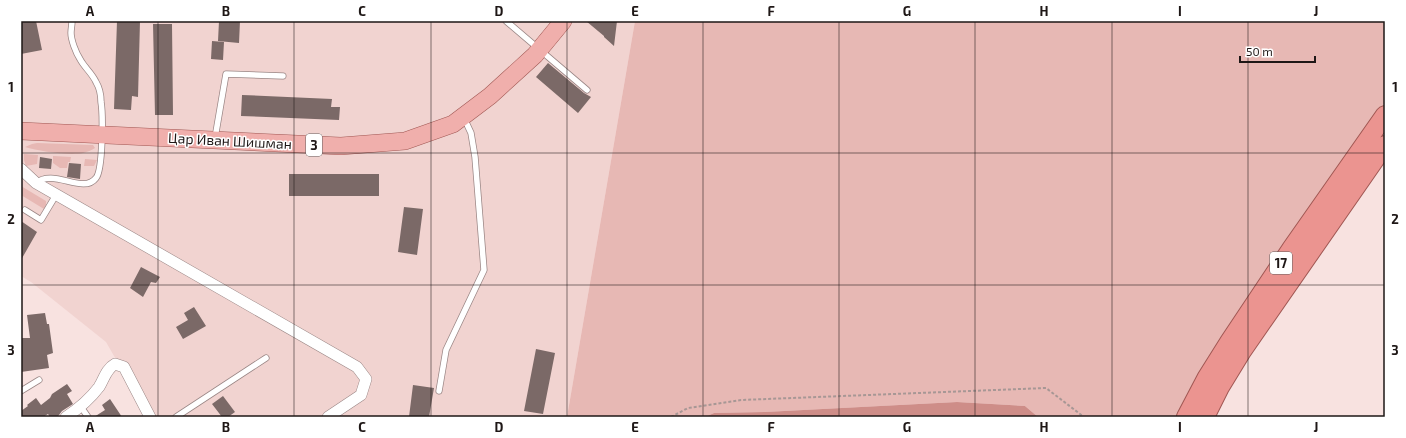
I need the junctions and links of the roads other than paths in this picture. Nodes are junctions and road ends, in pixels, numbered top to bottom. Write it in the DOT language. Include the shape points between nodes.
graph roads {
  1 [pos="72,21"];
  2 [pos="506,21"];
  3 [pos="563,21"];
  4 [pos="540,50"];
  5 [pos="283,76"];
  6 [pos="587,90"];
  7 [pos="1385,110"];
  8 [pos="464,116"];
  9 [pos="1380,123"];
  10 [pos="21,131"];
  11 [pos="101,135"];
  12 [pos="214,140"];
  13 [pos="1385,145"];
  14 [pos="21,169"];
  15 [pos="21,178"];
  16 [pos="36,183"];
  17 [pos="56,195"];
  18 [pos="25,210"];
  19 [pos="266,358"];
  20 [pos="40,380"];
  21 [pos="439,391"];
  22 [pos="21,392"];
  23 [pos="81,407"];
  24 [pos="66,417"];
  25 [pos="88,417"];
  26 [pos="150,417"];
  27 [pos="176,417"];
  28 [pos="328,417"];
  29 [pos="1186,417"];
  30 [pos="1205,417"];
  1 -- 11 [label="lane" via="71,34 80,59 96,82 100,95"];
  2 -- 4 [label="lane"];
  3 -- 4 [label="main road, Цар Иван Шишман / 3"];
  4 -- 6 [label="lane"];
  4 -- 8 [label="main road, Цар Иван Шишман / 3"];
  5 -- 12 [label="lane" via="226,74"];
  7 -- 9 [label="highway"];
  8 -- 12 [label="main road, Цар Иван Шишман / 3" via="453,124 405,141 341,146"];
  8 -- 21 [label="lane" via="471,133 475,157 484,270 446,350"];
  9 -- 29 [label="highway, 17" via="1229,342"];
  10 -- 11 [label="main road, Цар Иван Шишман / 3"];
  11 -- 12 [label="main road, Цар Иван Шишман / 3"];
  11 -- 16 [label="lane" via="102,159 97,178 91,183 79,184 47,178"];
  13 -- 30 [label="highway, 17" via="1242,351"];
  14 -- 16 [label="street"];
  15 -- 16 [label="street"];
  16 -- 17 [label="street"];
  17 -- 18 [label="lane" via="41,220"];
  17 -- 28 [label="street" via="357,367 366,380 360,395"];
  19 -- 27 [label="lane"];
  20 -- 22 [label="lane"];
  23 -- 24 [label="street"];
  23 -- 25 [label="lane"];
  23 -- 26 [label="street" via="99,387 110,367 115,364 124,368"];
}
